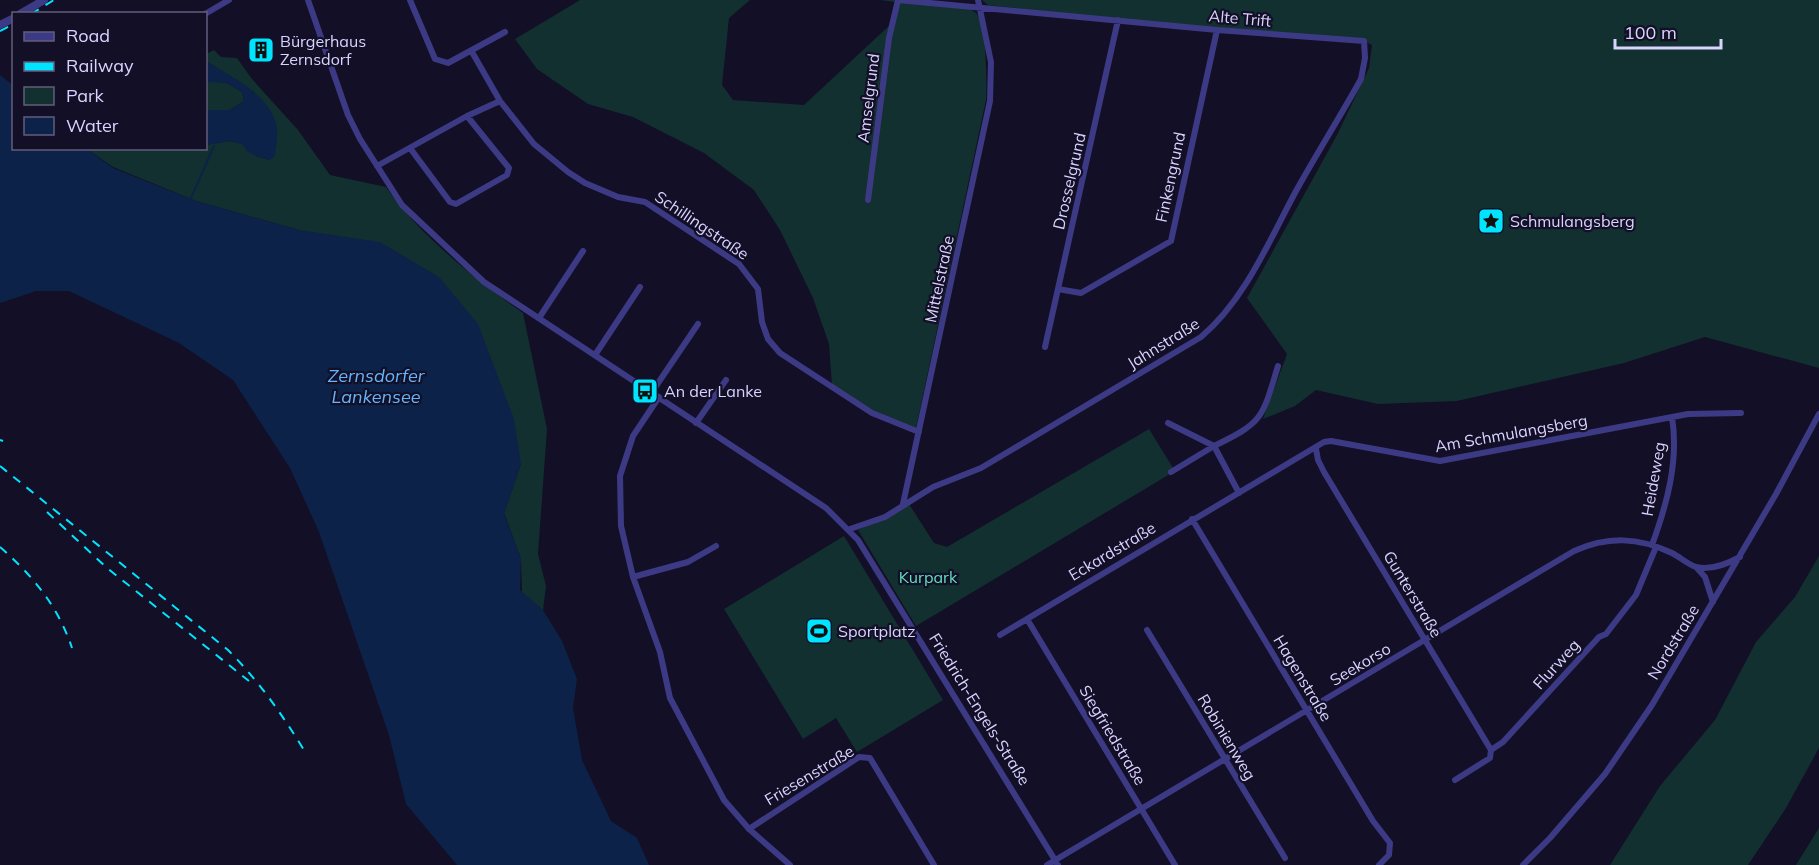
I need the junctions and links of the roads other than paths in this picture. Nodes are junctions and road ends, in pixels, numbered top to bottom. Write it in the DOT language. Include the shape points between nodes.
graph roads {
  1 [pos="44,0"];
  2 [pos="229,0"];
  3 [pos="308,0"];
  4 [pos="410,0"];
  5 [pos="898,0"];
  6 [pos="980,3"];
  7 [pos="23,12"];
  8 [pos="207,13"];
  9 [pos="1118,20"];
  10 [pos="1217,30"];
  11 [pos="505,32"];
  12 [pos="1364,41"];
  13 [pos="472,52"];
  14 [pos="500,101"];
  15 [pos="467,116"];
  16 [pos="410,148"];
  17 [pos="377,166"];
  18 [pos="868,200"];
  19 [pos="583,251"];
  20 [pos="640,287"];
  21 [pos="1058,290"];
  22 [pos="539,318"];
  23 [pos="698,324"];
  24 [pos="1046,347"];
  25 [pos="596,355"];
  26 [pos="1278,366"];
  27 [pos="726,380"];
  28 [pos="652,392"];
  29 [pos="659,397"];
  30 [pos="1741,413"];
  31 [pos="1819,414"];
  32 [pos="1672,417"];
  33 [pos="696,423"];
  34 [pos="1168,423"];
  35 [pos="919,432"];
  36 [pos="1214,446"];
  37 [pos="1316,449"];
  38 [pos="1292,463"];
  39 [pos="1171,472"];
  40 [pos="1239,493"];
  41 [pos="903,504"];
  42 [pos="1192,519"];
  43 [pos="850,529"];
  44 [pos="717,546"];
  45 [pos="1654,546"];
  46 [pos="1740,557"];
  47 [pos="1696,567"];
  48 [pos="633,577"];
  49 [pos="1713,602"];
  50 [pos="1027,619"];
  51 [pos="1146,630"];
  52 [pos="1000,634"];
  53 [pos="1425,640"];
  54 [pos="1306,711"];
  55 [pos="1491,750"];
  56 [pos="1225,760"];
  57 [pos="1455,780"];
  58 [pos="1142,809"];
  59 [pos="749,828"];
  60 [pos="1285,858"];
  61 [pos="1057,863"];
  62 [pos="790,865"];
  63 [pos="934,865"];
  64 [pos="1047,865"];
  65 [pos="1175,865"];
  66 [pos="1379,865"];
  67 [pos="1523,865"];
  1 -- 7 [label="street"];
  2 -- 8 [label="street"];
  3 -- 17 [label="street, Friedrich-Engels-Straße" via="336,87"];
  4 -- 13 [label="street" via="435,59 448,63"];
  5 -- 6 [label="street, Alte Trift"];
  5 -- 18 [label="street, Amselgrund" via="889,38"];
  6 -- 9 [label="street, Alte Trift"];
  6 -- 35 [label="street, Mittelstraße" via="991,62 990,101"];
  9 -- 10 [label="street, Alte Trift"];
  9 -- 21 [label="street, Drosselgrund"];
  10 -- 12 [label="street, Alte Trift"];
  10 -- 21 [label="street, Finkengrund" via="1171,241 1081,293"];
  11 -- 13 [label="street"];
  12 -- 41 [label="street, Jahnstraße" via="1361,79 1256,265 1214,326 981,468"];
  13 -- 14 [label="street, Schillingstraße"];
  14 -- 15 [label="street"];
  14 -- 35 [label="street, Schillingstraße" via="534,144 568,172 618,197 645,202 739,264 758,289 762,322 768,339 780,353 872,413"];
  15 -- 16 [label="street"];
  15 -- 16 [label="street" via="509,168 507,175 456,204 450,202"];
  16 -- 17 [label="street"];
  17 -- 22 [label="street, Friedrich-Engels-Straße" via="402,205 468,267"];
  19 -- 22 [label="street"];
  20 -- 25 [label="street"];
  21 -- 24 [label="street, Drosselgrund"];
  22 -- 25 [label="street, Friedrich-Engels-Straße"];
  23 -- 28 [label="street"];
  25 -- 28 [label="street, Friedrich-Engels-Straße"];
  26 -- 36 [label="street" via="1259,420"];
  27 -- 33 [label="street"];
  28 -- 29 [label="street, Friedrich-Engels-Straße"];
  29 -- 33 [label="street, Friedrich-Engels-Straße"];
  29 -- 48 [label="street" via="633,436 620,476 621,526"];
  30 -- 32 [label="street, Am Schmulangsberg"];
  31 -- 46 [label="street, Nordstraße"];
  32 -- 37 [label="street, Am Schmulangsberg" via="1440,461 1331,441"];
  32 -- 45 [label="street, Heideweg" via="1674,457"];
  33 -- 43 [label="street, Friedrich-Engels-Straße" via="826,508"];
  34 -- 36 [label="street"];
  35 -- 41 [label="street, Mittelstraße"];
  36 -- 39 [label="street"];
  36 -- 40 [label="street"];
  37 -- 38 [label="street, Am Schmulangsberg"];
  37 -- 53 [label="street, Gunterstraße" via="1324,472"];
  38 -- 40 [label="street, Eckardstraße"];
  40 -- 42 [label="street, Eckardstraße"];
  41 -- 43 [label="street" via="885,517"];
  42 -- 50 [label="street, Eckardstraße"];
  42 -- 54 [label="street, Hagenstraße"];
  43 -- 61 [label="street, Friedrich-Engels-Straße"];
  44 -- 48 [label="street" via="688,562"];
  45 -- 47 [label="street, Seekorso"];
  45 -- 53 [label="street, Seekorso" via="1630,540 1593,543"];
  45 -- 55 [label="street, Flurweg" via="1636,595 1606,634"];
  46 -- 47 [label="street" via="1725,565"];
  46 -- 49 [label="street, Nordstraße"];
  47 -- 49 [label="street" via="1705,577"];
  48 -- 59 [label="street" via="660,652 670,698 724,800"];
  49 -- 67 [label="street, Nordstraße" via="1652,705 1605,774"];
  50 -- 52 [label="street, Eckardstraße"];
  50 -- 58 [label="street, Siegfriedstraße"];
  51 -- 56 [label="street, Robinienweg"];
  53 -- 54 [label="street, Seekorso"];
  53 -- 55 [label="street, Gunterstraße"];
  54 -- 56 [label="street, Seekorso"];
  54 -- 66 [label="street, Hagenstraße" via="1391,849"];
  55 -- 57 [label="street, Flurweg" via="1490,758"];
  56 -- 58 [label="street, Seekorso"];
  56 -- 60 [label="street, Robinienweg"];
  58 -- 61 [label="street, Seekorso"];
  58 -- 65 [label="street, Siegfriedstraße"];
  59 -- 62 [label="street"];
  59 -- 63 [label="street, Friesenstraße" via="866,756"];
  61 -- 64 [label="street, Seekorso"];
}
